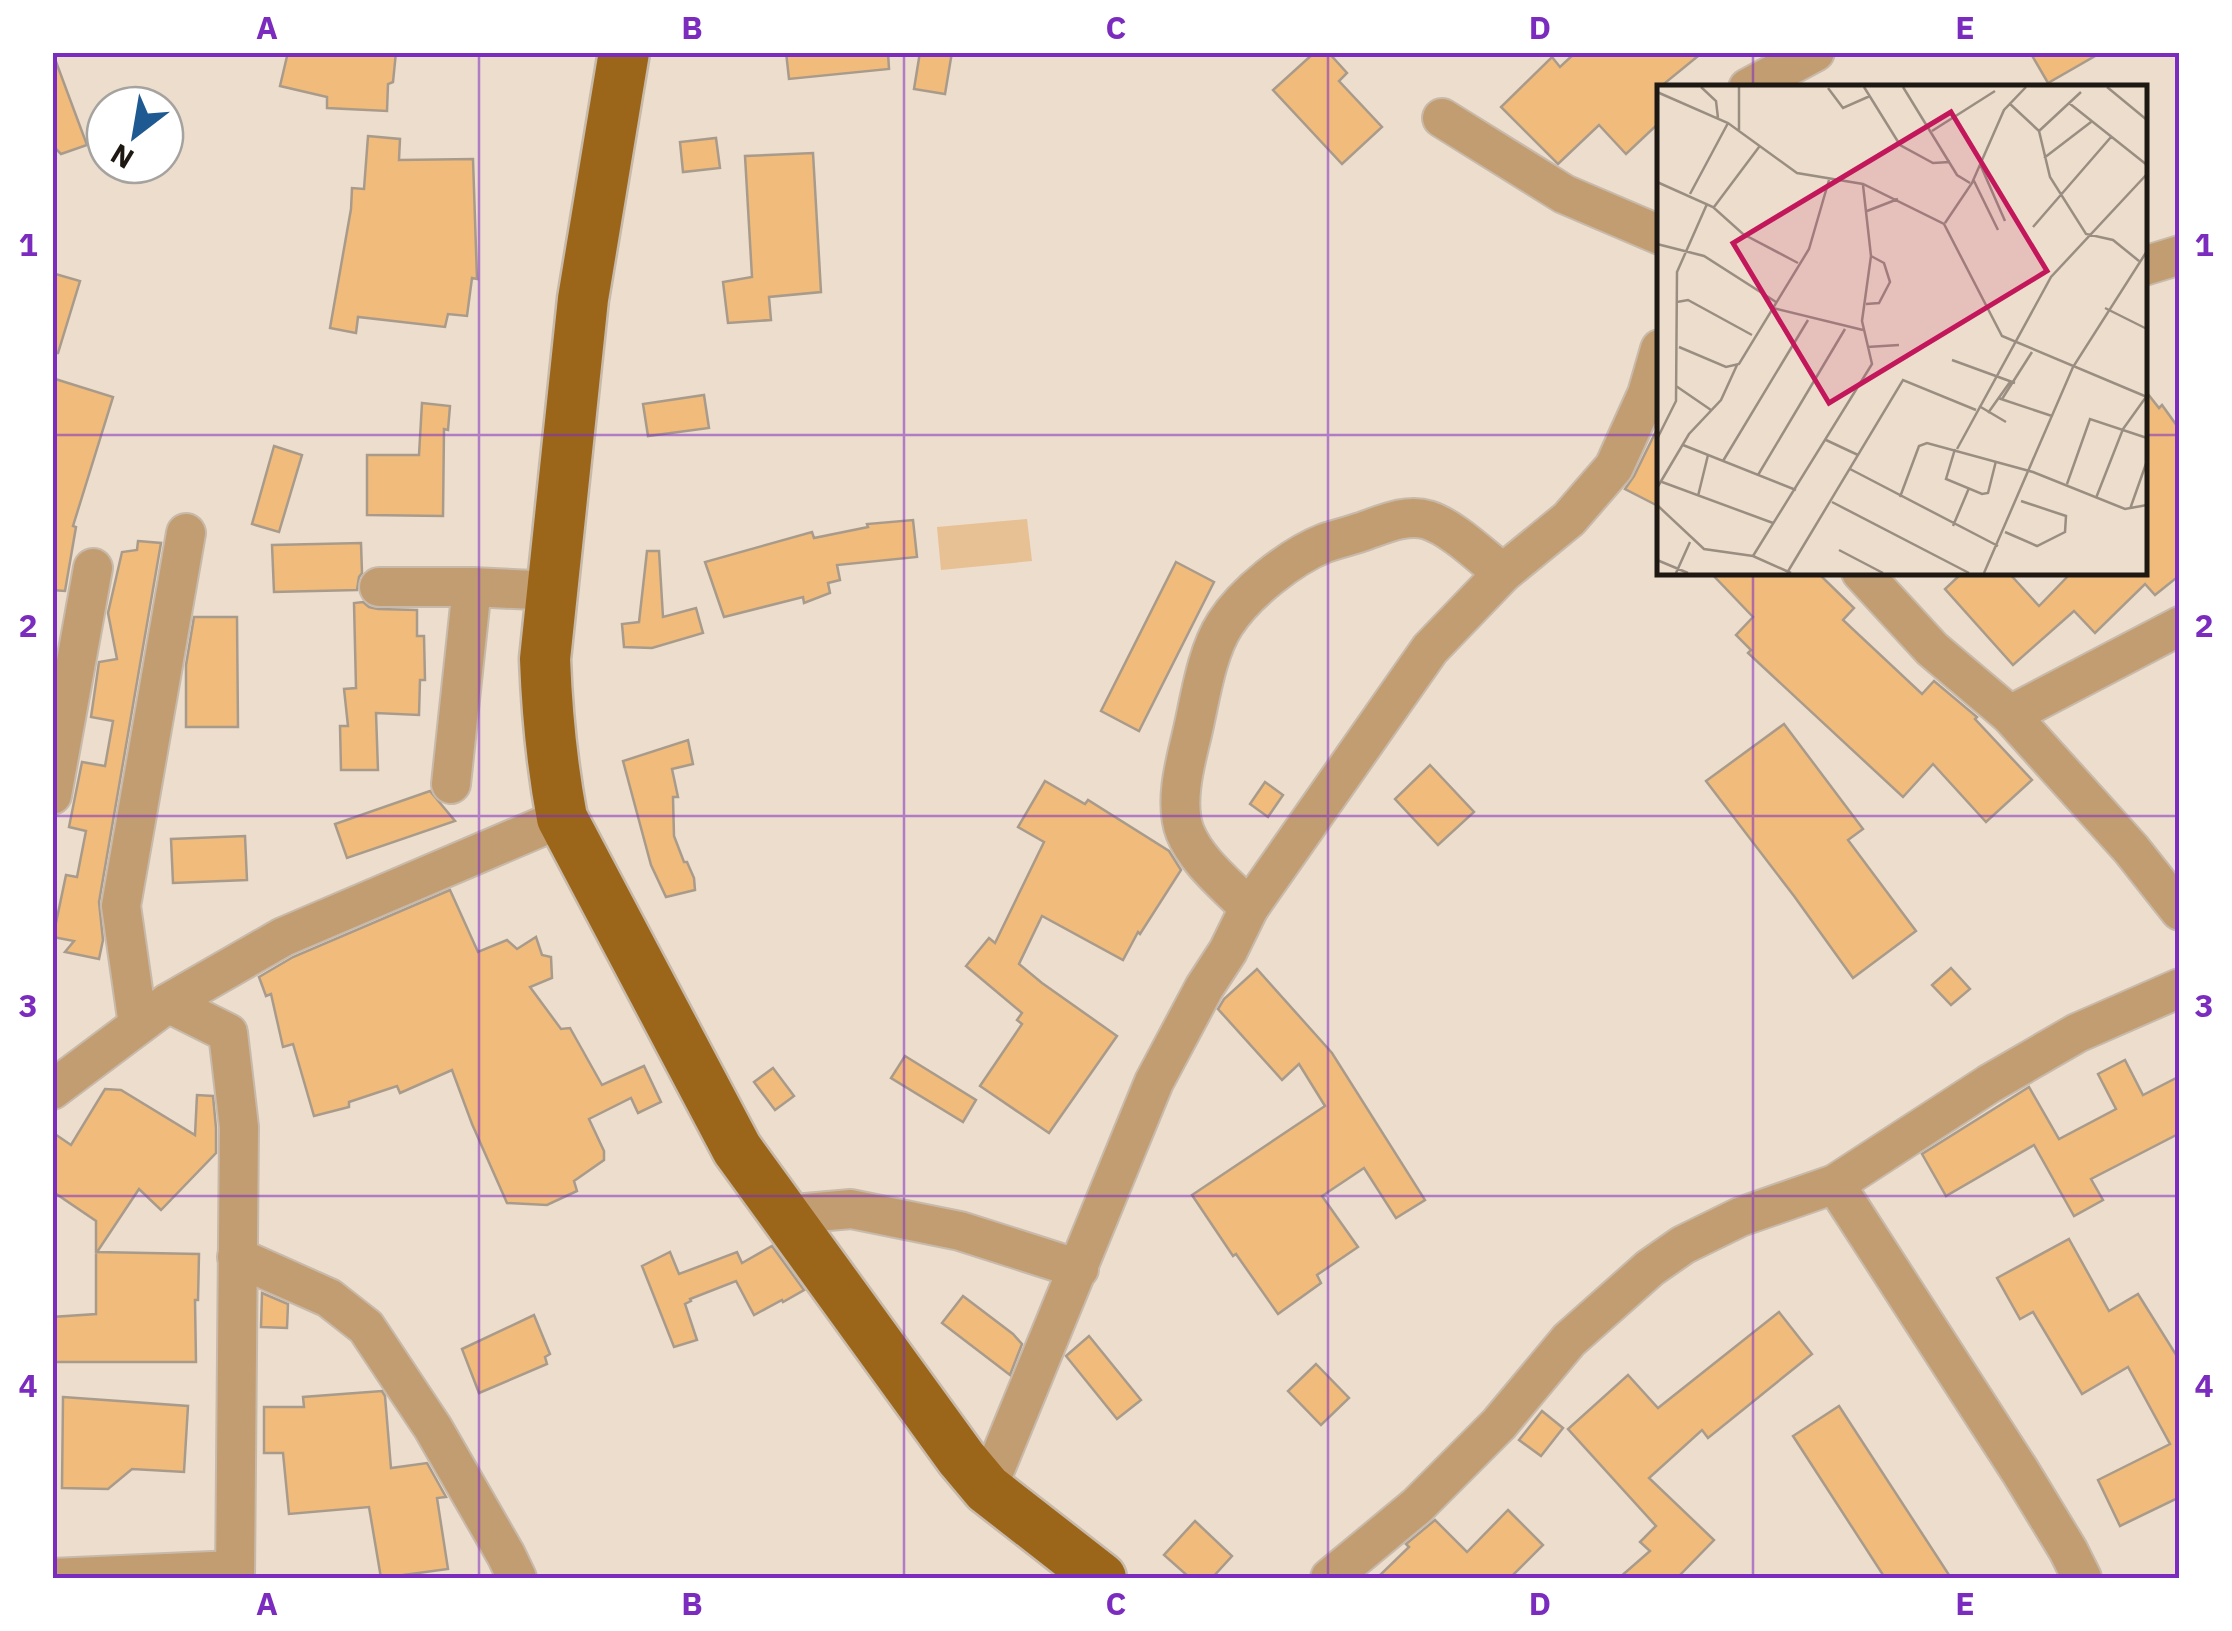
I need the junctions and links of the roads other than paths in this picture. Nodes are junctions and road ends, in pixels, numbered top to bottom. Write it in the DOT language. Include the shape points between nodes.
graph roads {
  1 [pos="624,52"];
  2 [pos="1815,52"];
  3 [pos="1754,85"];
  4 [pos="1442,118"];
  5 [pos="1657,235"];
  6 [pos="2180,255"];
  7 [pos="2147,265"];
  8 [pos="1657,370"];
  9 [pos="1653,396"];
  10 [pos="186,534"];
  11 [pos="93,568"];
  12 [pos="1503,573"];
  13 [pos="1863,575"];
  14 [pos="379,587"];
  15 [pos="472,587"];
  16 [pos="554,591"];
  17 [pos="2180,626"];
  18 [pos="2010,715"];
  19 [pos="451,784"];
  20 [pos="52,795"];
  21 [pos="562,818"];
  22 [pos="1249,908"];
  23 [pos="2180,911"];
  24 [pos="2176,999"];
  25 [pos="153,1014"];
  26 [pos="52,1090"];
  27 [pos="1835,1184"];
  28 [pos="783,1215"];
  29 [pos="237,1257"];
  30 [pos="1078,1269"];
  31 [pos="987,1489"];
  32 [pos="235,1574"];
  33 [pos="52,1578"];
  34 [pos="517,1578"];
  35 [pos="1101,1578"];
  36 [pos="1330,1578"];
  37 [pos="2082,1578"];
  1 -- 16 [label="main road" via="583,300"];
  2 -- 3 [label="street"];
  4 -- 5 [label="street" via="1564,194"];
  6 -- 7 [label="street"];
  8 -- 9 [label="street"];
  9 -- 12 [label="street" via="1614,468 1569,519"];
  10 -- 25 [label="street" via="121,906"];
  11 -- 20 [label="street"];
  12 -- 22 [label="street" via="1430,649"];
  12 -- 22 [label="street" via="1448,530 1403,518 1322,544 1280,570 1224,625 1180,800 1184,830 1199,855"];
  13 -- 18 [label="street" via="1932,649"];
  14 -- 15 [label="street"];
  15 -- 16 [label="street"];
  15 -- 19 [label="street"];
  16 -- 21 [label="main road" via="547,713"];
  17 -- 18 [label="street"];
  18 -- 23 [label="street"];
  21 -- 25 [label="street" via="283,937"];
  21 -- 28 [label="main road" via="737,1150"];
  22 -- 30 [label="street" via="1154,1082"];
  24 -- 27 [label="street" via="2077,1033"];
  25 -- 26 [label="street"];
  25 -- 29 [label="street" via="228,1033 238,1127"];
  27 -- 36 [label="street" via="1740,1217 1650,1268 1569,1340 1499,1424 1417,1506"];
  27 -- 37 [label="street"];
  28 -- 30 [label="street" via="851,1209 960,1231"];
  28 -- 31 [label="main road"];
  29 -- 32 [label="street"];
  29 -- 34 [label="street" via="330,1298 366,1327 433,1428"];
  30 -- 31 [label="street"];
  31 -- 35 [label="main road"];
  32 -- 33 [label="street"];
}
